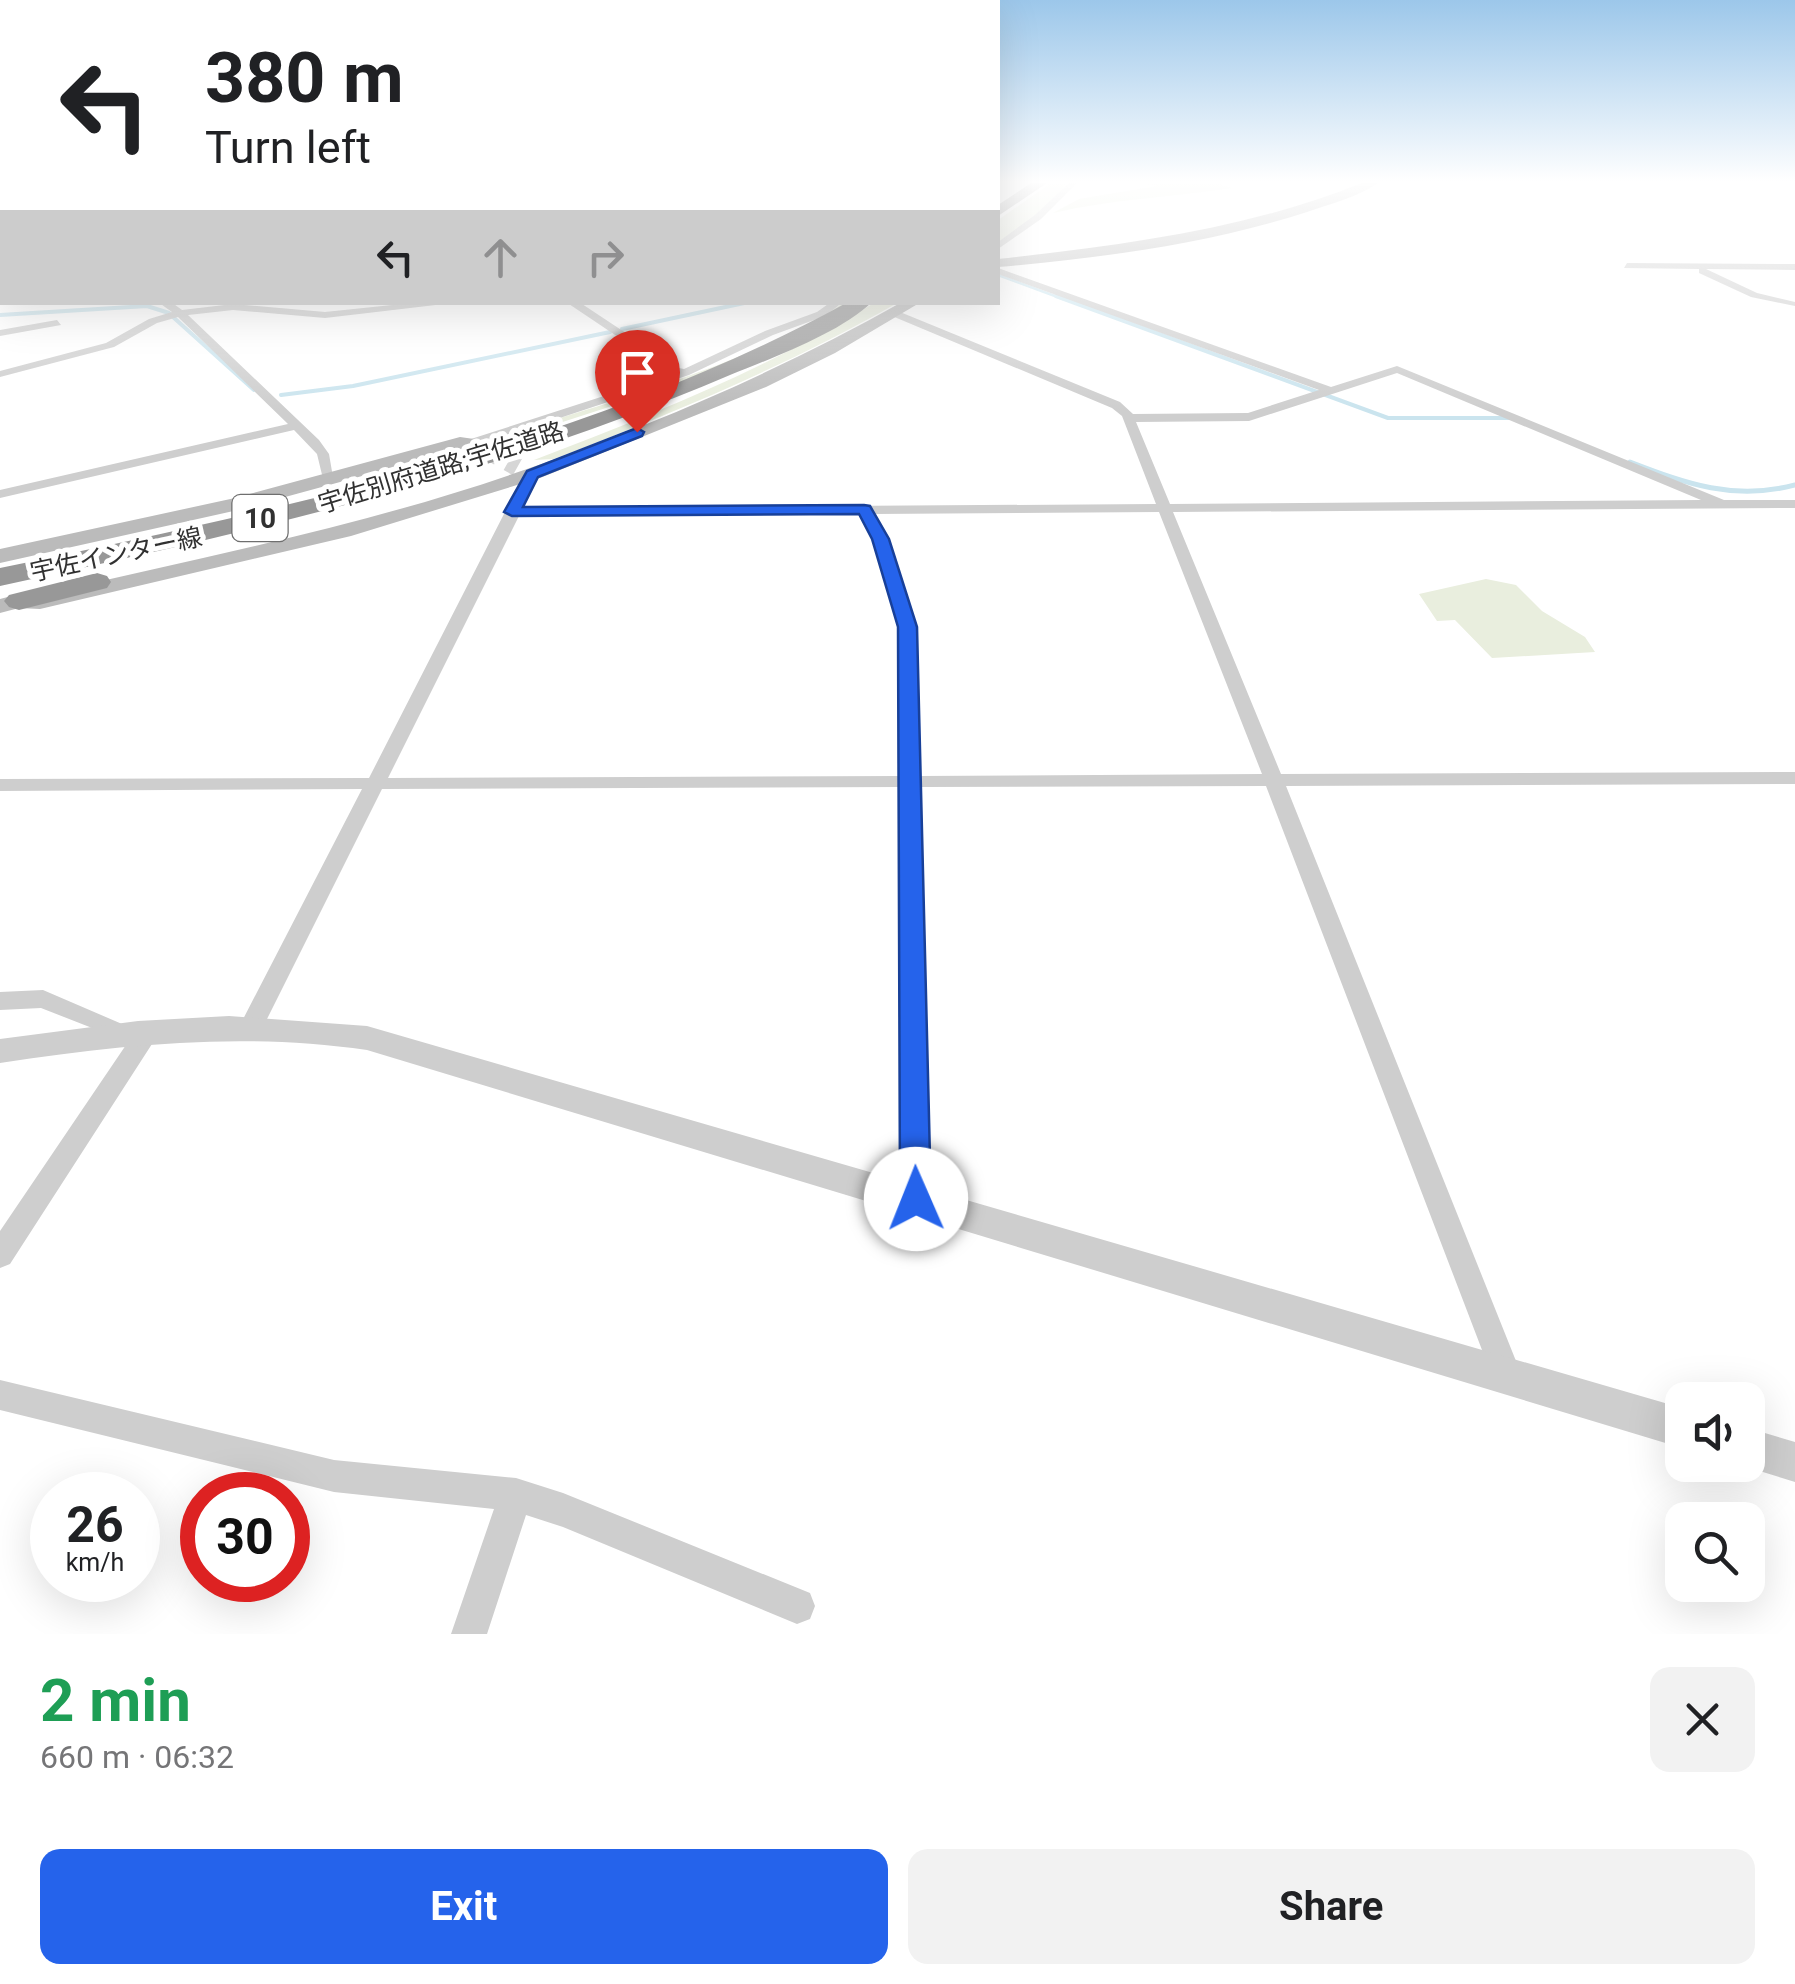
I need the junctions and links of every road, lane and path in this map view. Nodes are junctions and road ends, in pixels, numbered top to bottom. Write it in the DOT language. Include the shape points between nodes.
graph roads {
  1 [pos="1030,259"];
  2 [pos="1000,263"];
  3 [pos="1627,266"];
  4 [pos="1795,267"];
  5 [pos="1696,268"];
  6 [pos="1000,271"];
  7 [pos="1794,304"];
  8 [pos="168,305"];
  9 [pos="426,305"];
  10 [pos="576,305"];
  11 [pos="850,305"];
  12 [pos="910,305"];
  13 [pos="180,313"];
  14 [pos="896,314"];
  15 [pos="57,323"];
  16 [pos="0,332"];
  17 [pos="685,373"];
  18 [pos="0,374"];
  19 [pos="1329,390"];
  20 [pos="1128,418"];
  21 [pos="299,425"];
  22 [pos="478,444"];
  23 [pos="522,462"];
  24 [pos="329,480"];
  25 [pos="0,494"];
  26 [pos="1795,504"];
  27 [pos="1722,505"];
  28 [pos="1163,508"];
  29 [pos="864,510"];
  30 [pos="512,512"];
  31 [pos="0,558"];
  32 [pos="0,577"];
  33 [pos="10,603"];
  34 [pos="1795,778"];
  35 [pos="1272,780"];
  36 [pos="910,781"];
  37 [pos="376,783"];
  38 [pos="0,785"];
  39 [pos="0,1000"];
  40 [pos="251,1027"];
  41 [pos="138,1031"];
  42 [pos="0,1051"];
  43 [pos="916,1199"];
  44 [pos="0,1255"];
  45 [pos="1507,1376"];
  46 [pos="0,1395"];
  47 [pos="1665,1423"];
  48 [pos="1765,1453"];
  49 [pos="1795,1462"];
  50 [pos="516,1495"];
  51 [pos="796,1606"];
  52 [pos="469,1634"];
  1 -- 2 [label="main road"];
  3 -- 5 [label="street"];
  4 -- 5 [label="street"];
  5 -- 7 [label="street" via="1754,296"];
  6 -- 19 [label="street"];
  8 -- 13 [label="street"];
  9 -- 13 [label="street" via="325,315 233,307"];
  10 -- 17 [label="street" via="646,351 648,366"];
  11 -- 17 [label="street" via="769,332"];
  11 -- 23 [label="highway, 宇佐別府道路;宇佐道路 / 10" via="772,350"];
  11 -- 33 [label="highway" via="758,364 507,463 305,526"];
  12 -- 14 [label="main road, 宇佐インター線"];
  13 -- 18 [label="street" via="110,346"];
  13 -- 21 [label="street"];
  14 -- 20 [label="street" via="1116,405"];
  14 -- 23 [label="main road, 宇佐インター線" via="760,382"];
  15 -- 16 [label="street"];
  17 -- 22 [label="street"];
  19 -- 20 [label="street" via="1249,417"];
  19 -- 27 [label="street" via="1402,370"];
  20 -- 28 [label="street"];
  21 -- 24 [label="street" via="323,454"];
  21 -- 25 [label="street"];
  22 -- 24 [label="main road, 宇佐インター線"];
  23 -- 30 [label="street"];
  23 -- 31 [label="highway" via="482,451 286,502"];
  23 -- 32 [label="highway, 宇佐別府道路;宇佐道路 / 10"];
  23 -- 33 [label="main road, 宇佐インター線" via="343,531 40,602"];
  24 -- 31 [label="main road, 宇佐インター線"];
  26 -- 27 [label="street"];
  27 -- 28 [label="street"];
  28 -- 29 [label="street"];
  28 -- 35 [label="street"];
  29 -- 30 [label="street"];
  29 -- 36 [label="street" via="908,627"];
  30 -- 37 [label="street"];
  34 -- 35 [label="street"];
  35 -- 36 [label="street"];
  35 -- 45 [label="street"];
  36 -- 37 [label="street"];
  36 -- 43 [label="street"];
  37 -- 38 [label="street"];
  37 -- 40 [label="street"];
  39 -- 41 [label="street" via="43,999"];
  40 -- 41 [label="street"];
  40 -- 43 [label="street" via="392,1044"];
  41 -- 42 [label="street"];
  41 -- 44 [label="street"];
  43 -- 45 [label="street"];
  45 -- 47 [label="street"];
  46 -- 50 [label="street" via="334,1476"];
  48 -- 49 [label="street"];
  50 -- 51 [label="street"];
  50 -- 52 [label="street"];
}
